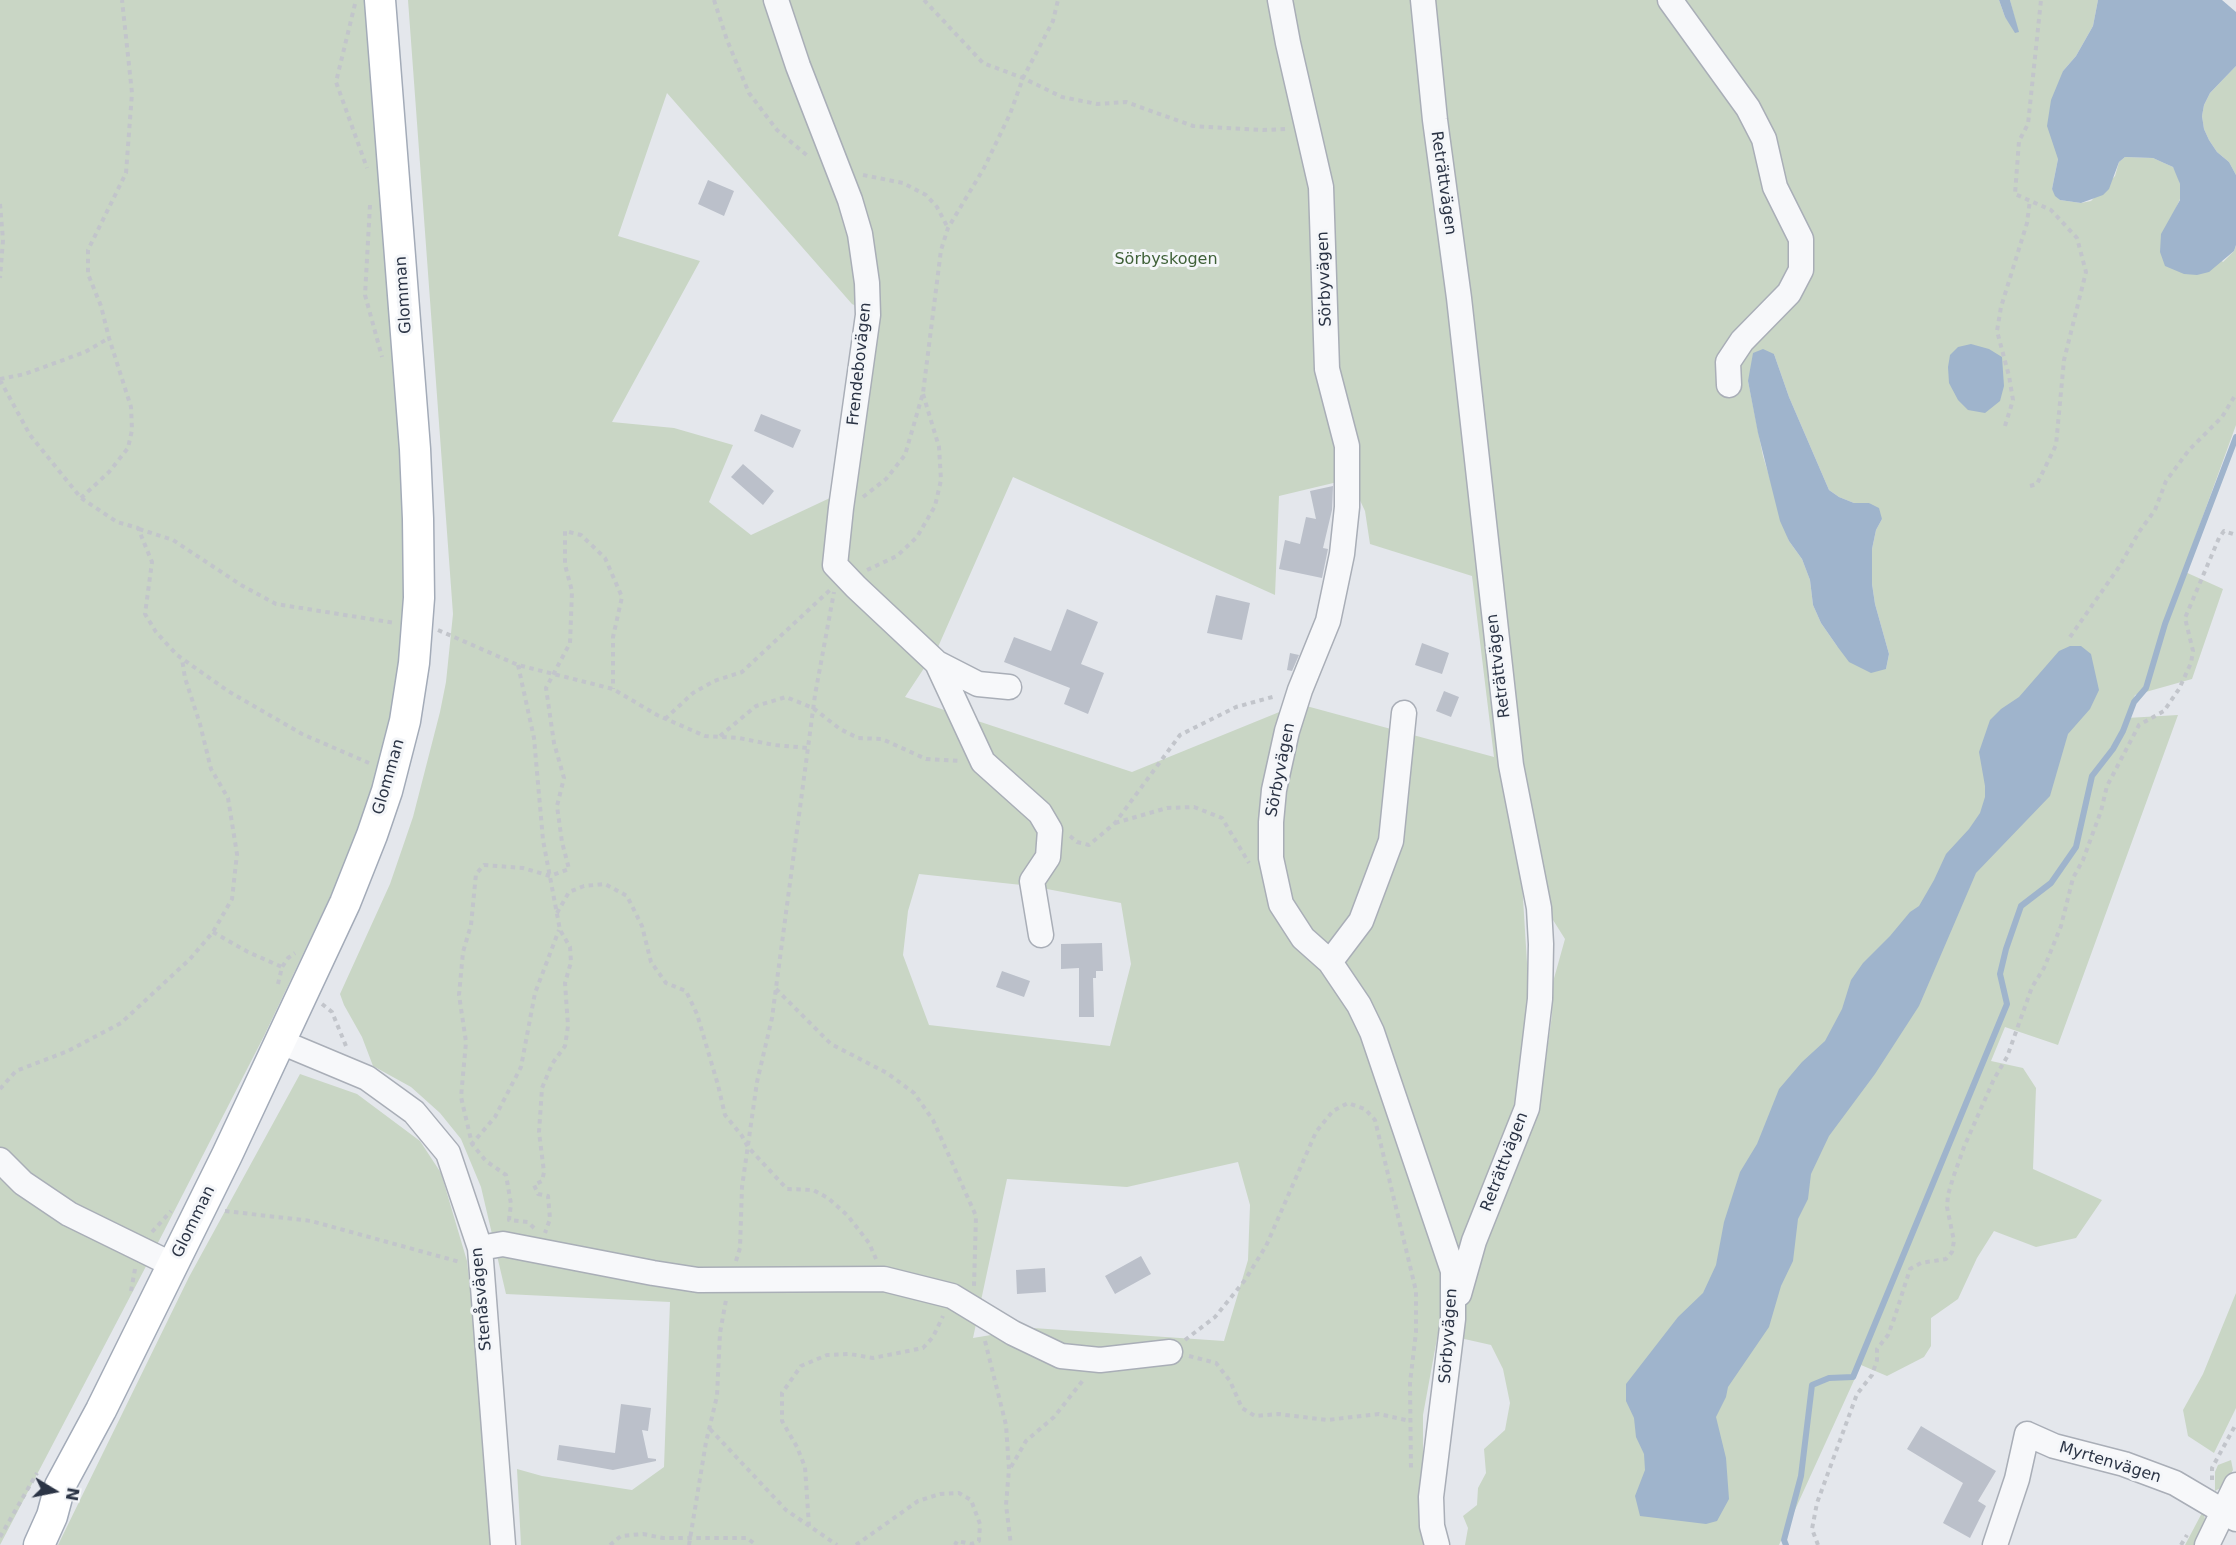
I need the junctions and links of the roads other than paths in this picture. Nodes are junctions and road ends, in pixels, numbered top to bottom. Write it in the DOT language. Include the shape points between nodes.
graph roads {
  1 [pos="380,0"];
  2 [pos="776,0"];
  3 [pos="1280,0"];
  4 [pos="1423,0"];
  5 [pos="1670,0"];
  6 [pos="1730,385"];
  7 [pos="937,663"];
  8 [pos="1009,687"];
  9 [pos="1404,713"];
  10 [pos="1041,935"];
  11 [pos="1330,962"];
  12 [pos="281,1042"];
  13 [pos="0,1160"];
  14 [pos="481,1258"];
  15 [pos="173,1265"];
  16 [pos="1453,1320"];
  17 [pos="1170,1352"];
  18 [pos="2236,1485"];
  19 [pos="60,1486"];
  20 [pos="2230,1515"];
  21 [pos="18,1545"];
  22 [pos="39,1545"];
  23 [pos="503,1545"];
  24 [pos="1437,1545"];
  25 [pos="1995,1545"];
  26 [pos="2207,1545"];
  1 -- 12 [label="main road, Glomman" via="415,449 419,598 403,619 414,663 405,721 372,835"];
  2 -- 7 [label="street, Frendebovägen" via="850,200 867,283 868,315 835,565"];
  3 -- 11 [label="street, Sörbyvägen" via="1321,187 1327,369 1347,446 1347,507 1328,621 1300,690 1274,790 1270,858 1281,904 1303,938"];
  4 -- 16 [label="street, Reträttvägen" via="1511,765 1539,908 1541,944 1540,999 1527,1108 1474,1241"];
  5 -- 6 [label="street" via="1748,108 1764,139 1775,187 1801,239 1802,270 1790,294 1742,341 1728,363"];
  7 -- 8 [label="street" via="978,684"];
  7 -- 10 [label="street" via="983,762 1040,813 1050,830 1048,857 1032,881"];
  9 -- 11 [label="street" via="1391,841 1361,921"];
  11 -- 16 [label="street, Sörbyvägen" via="1359,1005 1384,1063 1453,1271"];
  12 -- 14 [label="street, Stenåsvägen" via="367,1078 414,1112 448,1153"];
  12 -- 15 [label="main road, Glomman"];
  13 -- 15 [label="street" via="23,1184 69,1214"];
  14 -- 17 [label="street" via="503,1244 698,1280 884,1279 952,1296 1061,1356 1100,1360"];
  14 -- 23 [label="street, Stenåsvägen"];
  15 -- 19 [label="main road, Glomman"];
  16 -- 24 [label="street, Sörbyvägen" via="1431,1497 1431,1526"];
  18 -- 20 [label="street"];
  19 -- 21 [label="main road, Glomman"];
  19 -- 22 [label="main road, Glomman"];
  20 -- 25 [label="street, Myrtenvägen" via="2175,1482 2054,1446 2027,1434"];
  20 -- 26 [label="street"];
}
